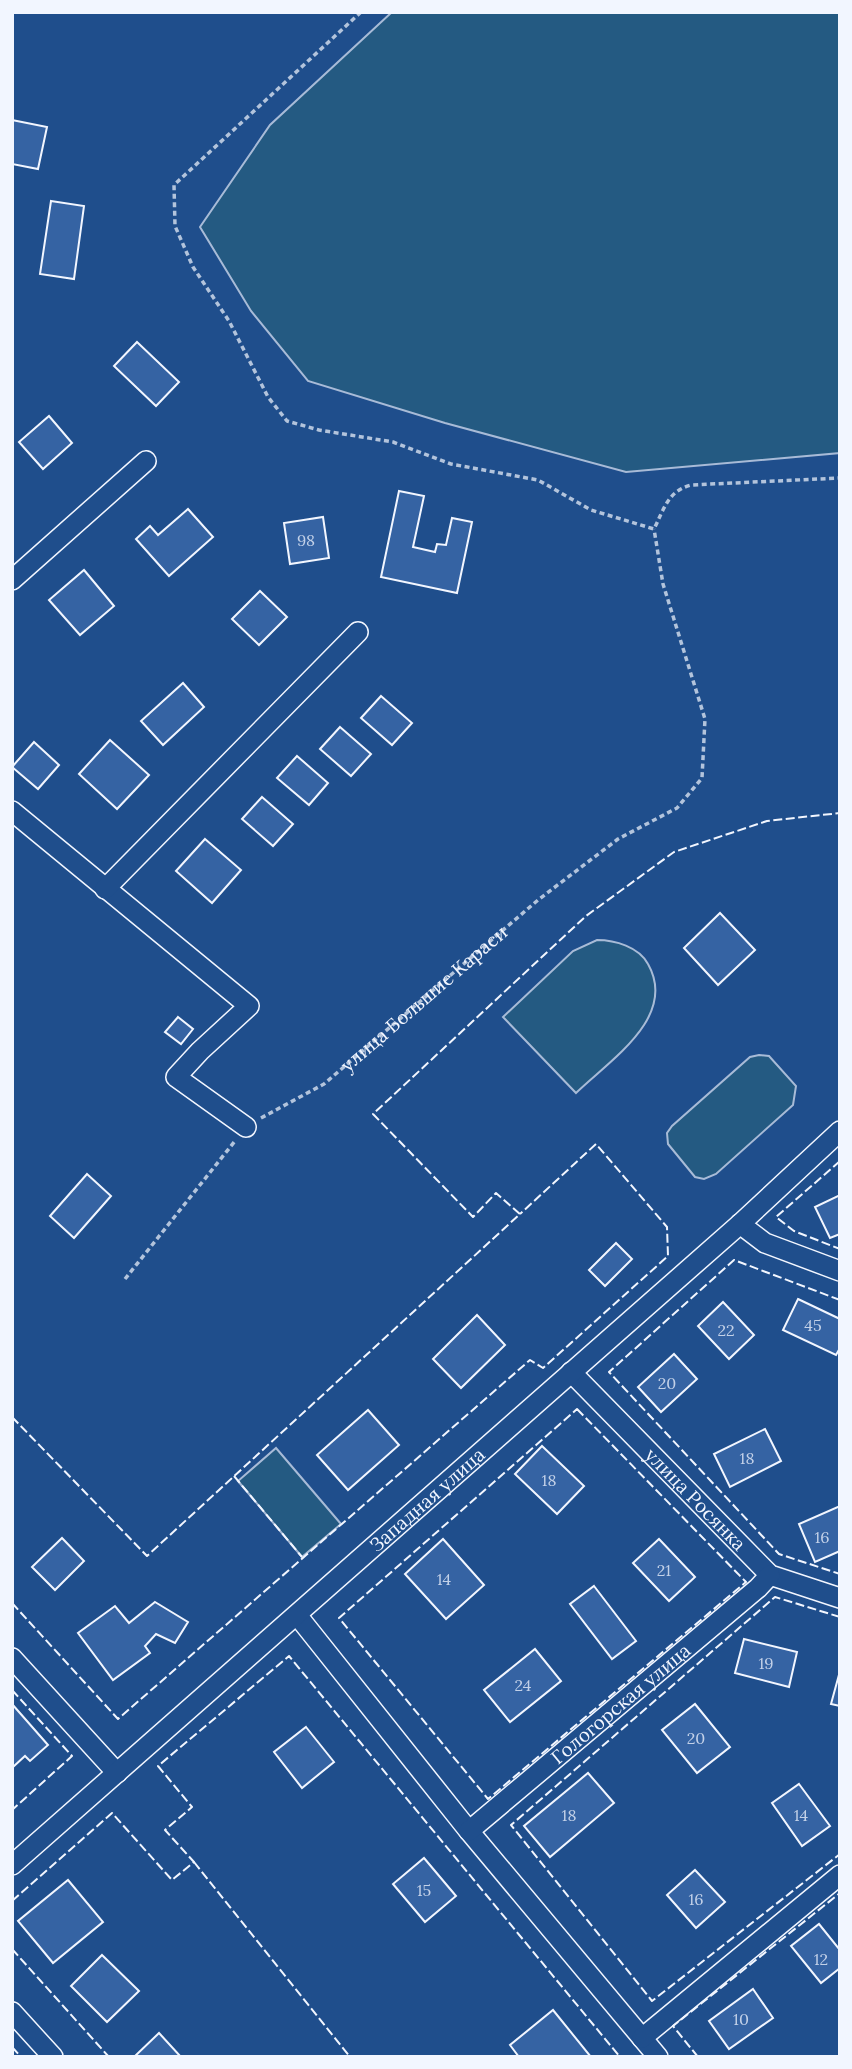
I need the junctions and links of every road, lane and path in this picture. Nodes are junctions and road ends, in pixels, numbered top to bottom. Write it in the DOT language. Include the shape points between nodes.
graph roads {
  1 [pos="361,12"];
  2 [pos="146,461"];
  3 [pos="840,478"];
  4 [pos="654,529"];
  5 [pos="12,580"];
  6 [pos="358,632"];
  7 [pos="12,811"];
  8 [pos="105,888"];
  9 [pos="246,1127"];
  10 [pos="840,1131"];
  11 [pos="740,1224"];
  12 [pos="840,1271"];
  13 [pos="125,1279"];
  14 [pos="571,1372"];
  15 [pos="770,1575"];
  16 [pos="840,1598"];
  17 [pos="297,1615"];
  18 [pos="12,1658"];
  19 [pos="117,1773"];
  20 [pos="469,1831"];
  21 [pos="12,1865"];
  22 [pos="840,1875"];
  23 [pos="12,2012"];
  24 [pos="642,2038"];
  25 [pos="54,2057"];
  26 [pos="658,2057"];
  1 -- 4 [label="path" via="174,185 175,226 192,267 229,321 268,397 288,421 393,442 451,464 538,480 591,510"];
  2 -- 5 [label="street"];
  3 -- 4 [label="path" via="679,488"];
  4 -- 9 [label="path, улица Большие Караси" via="663,584 705,719 702,778 677,808 618,839 538,900 324,1084"];
  6 -- 8 [label="street"];
  7 -- 8 [label="street"];
  8 -- 9 [label="street" via="249,1006 176,1077"];
  9 -- 13 [label="path, улица Большие Караси"];
  10 -- 11 [label="street, Западная улица"];
  11 -- 12 [label="street" via="765,1243"];
  11 -- 14 [label="street, Западная улица"];
  14 -- 15 [label="street, улица Росянка"];
  14 -- 17 [label="street, Западная улица"];
  15 -- 16 [label="street, улица Росянка"];
  15 -- 20 [label="street, Гологорская улица"];
  17 -- 19 [label="street, Западная улица"];
  17 -- 20 [label="street"];
  18 -- 19 [label="street"];
  19 -- 21 [label="street, Западная улица"];
  20 -- 24 [label="street"];
  22 -- 24 [label="street"];
  23 -- 25 [label="street"];
  24 -- 26 [label="street"];
}
